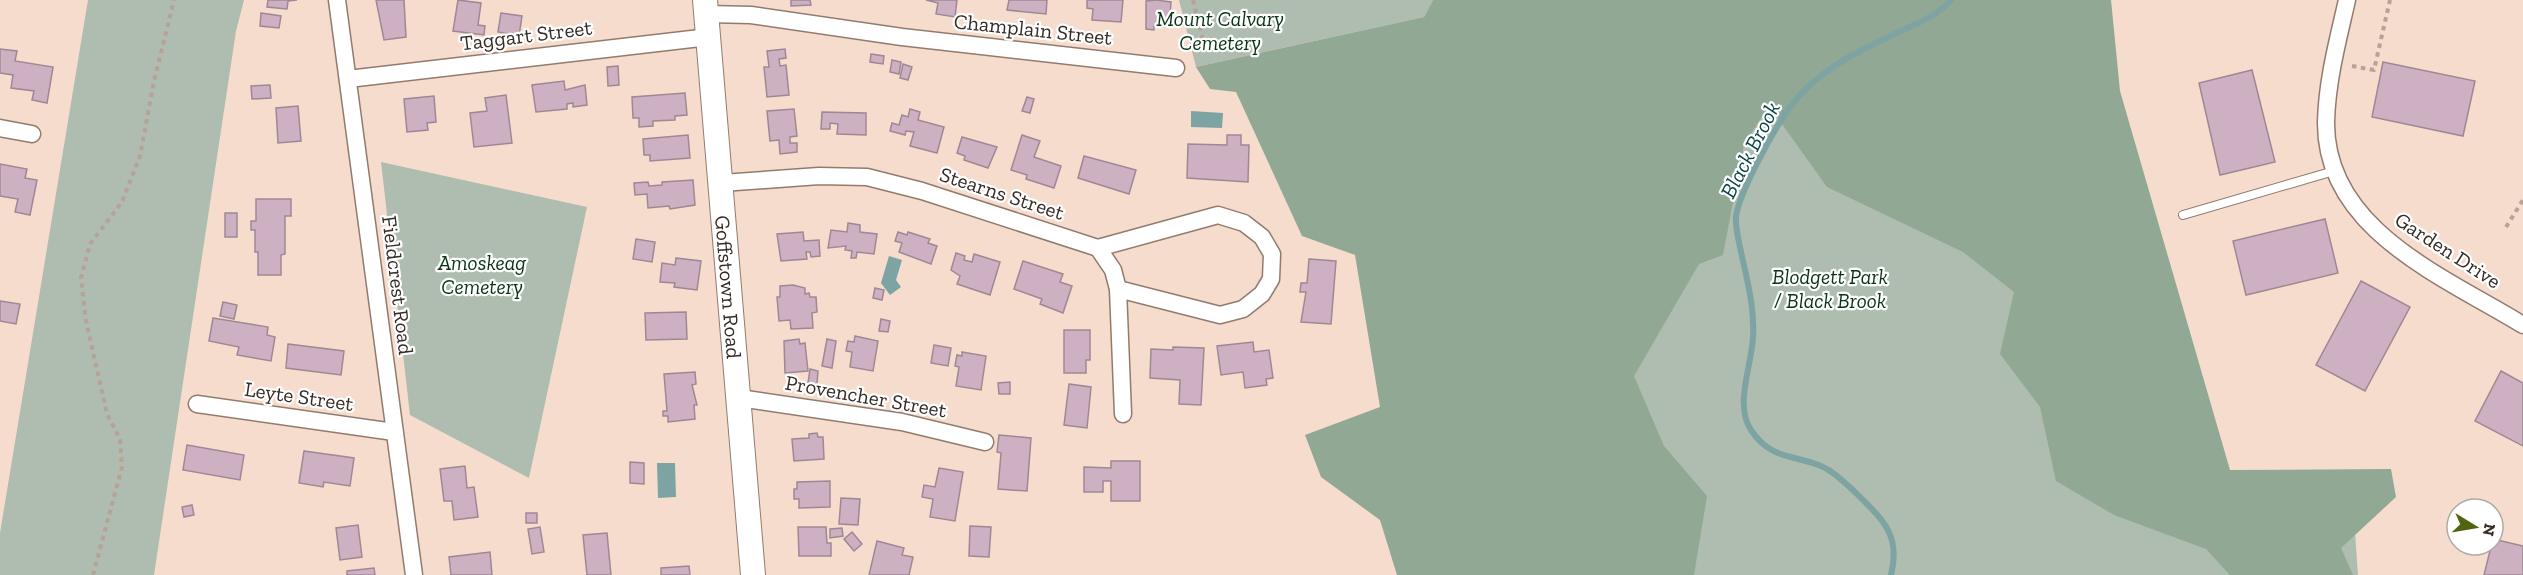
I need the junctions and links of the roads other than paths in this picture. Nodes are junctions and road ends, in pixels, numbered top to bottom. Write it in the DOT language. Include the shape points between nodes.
graph roads {
  1 [pos="337,0"];
  2 [pos="2347,0"];
  3 [pos="704,10"];
  4 [pos="1176,68"];
  5 [pos="348,79"];
  6 [pos="0,128"];
  7 [pos="32,134"];
  8 [pos="2334,171"];
  9 [pos="722,183"];
  10 [pos="2183,215"];
  11 [pos="1098,248"];
  12 [pos="1118,290"];
  13 [pos="2523,325"];
  14 [pos="740,398"];
  15 [pos="197,404"];
  16 [pos="1123,414"];
  17 [pos="394,432"];
  18 [pos="985,442"];
  19 [pos="414,575"];
  20 [pos="754,575"];
  1 -- 5 [label="street, Fieldcrest Road"];
  2 -- 8 [label="street, Garden Drive" via="2327,97 2326,125"];
  3 -- 4 [label="street, Champlain Street"];
  3 -- 5 [label="street, Taggart Street"];
  3 -- 9 [label="main road, Goffstown Road"];
  5 -- 17 [label="street, Fieldcrest Road"];
  6 -- 7 [label="street"];
  8 -- 10 [label="lane"];
  8 -- 13 [label="street, Garden Drive" via="2348,200 2379,233 2415,260"];
  9 -- 11 [label="street, Stearns Street" via="867,177"];
  9 -- 14 [label="main road, Goffstown Road"];
  11 -- 12 [label="street" via="1113,270"];
  11 -- 12 [label="street" via="1218,215 1244,223 1262,237 1272,254 1271,279 1262,294 1243,309 1220,315"];
  12 -- 16 [label="street"];
  14 -- 18 [label="street, Provencher Street" via="902,422"];
  14 -- 20 [label="main road, Goffstown Road"];
  15 -- 17 [label="street, Leyte Street"];
  17 -- 19 [label="street, Fieldcrest Road"];
}
